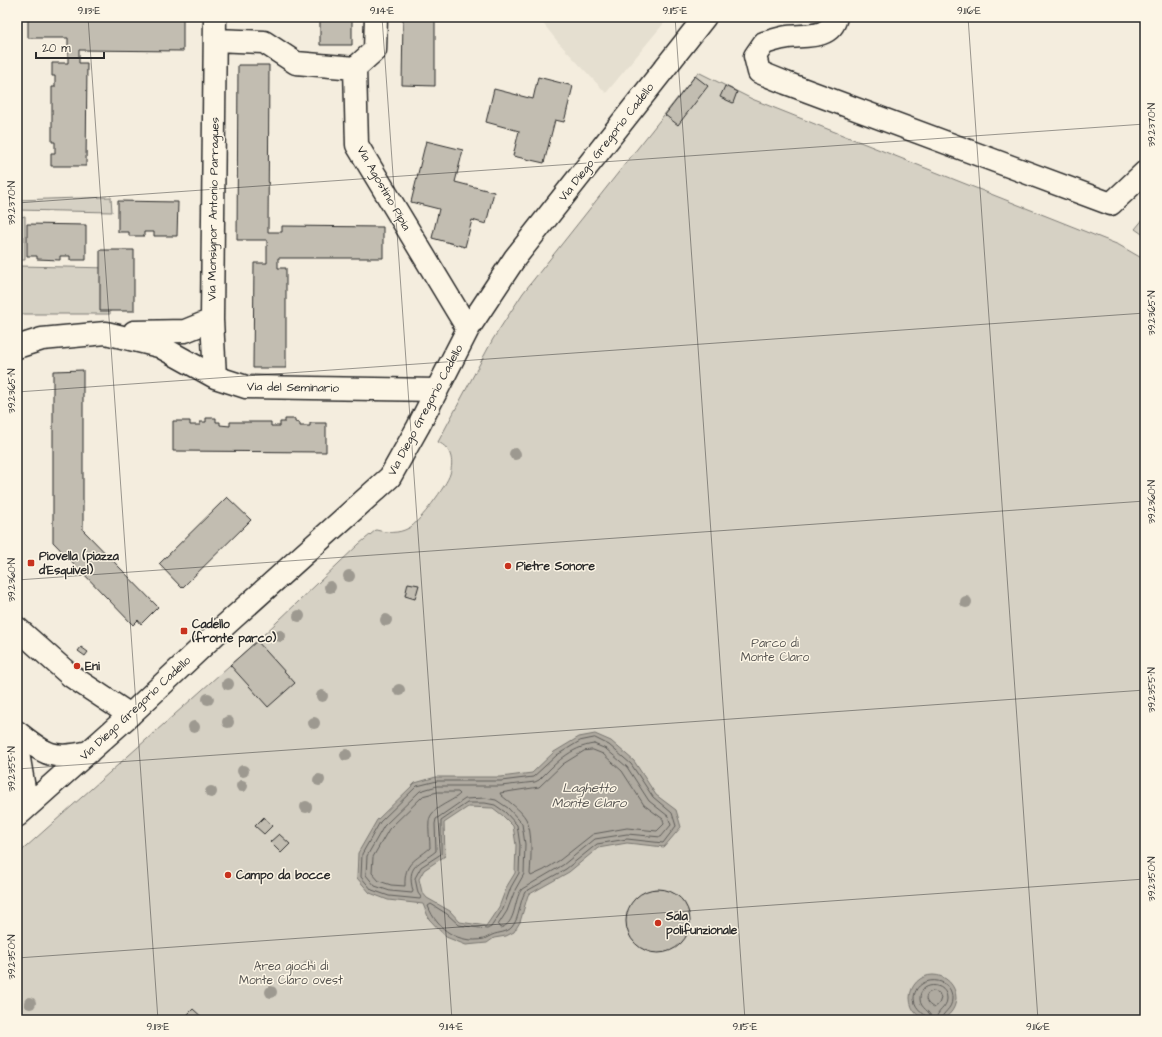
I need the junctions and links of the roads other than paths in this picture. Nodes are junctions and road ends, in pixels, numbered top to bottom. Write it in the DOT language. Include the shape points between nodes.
graph roads {
  1 [pos="215,17"];
  2 [pos="376,17"];
  3 [pos="706,17"];
  4 [pos="836,17"];
  5 [pos="215,40"];
  6 [pos="355,68"];
  7 [pos="1145,172"];
  8 [pos="212,320"];
  9 [pos="468,329"];
  10 [pos="106,333"];
  11 [pos="17,347"];
  12 [pos="215,377"];
  13 [pos="437,390"];
  14 [pos="17,628"];
  15 [pos="130,715"];
  16 [pos="17,732"];
  17 [pos="17,747"];
  18 [pos="89,752"];
  19 [pos="22,811"];
  1 -- 5 [label="street, Via Monsignor Antonio Parragues"];
  2 -- 6 [label="street" via="375,50"];
  3 -- 9 [label="street, Via Diego Gregorio Cadello" via="515,258"];
  4 -- 7 [label="street" via="834,25 826,32 764,43 756,56 759,72 1111,204"];
  5 -- 6 [label="street" via="264,42 296,63"];
  5 -- 8 [label="street, Via Monsignor Antonio Parragues"];
  6 -- 9 [label="street, Via Agostino Pipia" via="358,145"];
  8 -- 10 [label="street" via="185,331"];
  8 -- 12 [label="street, Via Monsignor Antonio Parragues"];
  9 -- 13 [label="street, Via Diego Gregorio Cadello"];
  10 -- 11 [label="street, Via del Seminario" via="42,339"];
  10 -- 12 [label="street, Via del Seminario" via="159,346"];
  12 -- 13 [label="street, Via del Seminario" via="246,388"];
  13 -- 15 [label="street, Via Diego Gregorio Cadello" via="390,477"];
  14 -- 15 [label="street" via="71,676"];
  15 -- 18 [label="street, Via Diego Gregorio Cadello"];
  16 -- 18 [label="street" via="40,750 58,756"];
  17 -- 19 [label="street"];
  18 -- 19 [label="street, Via Diego Gregorio Cadello"];
}
